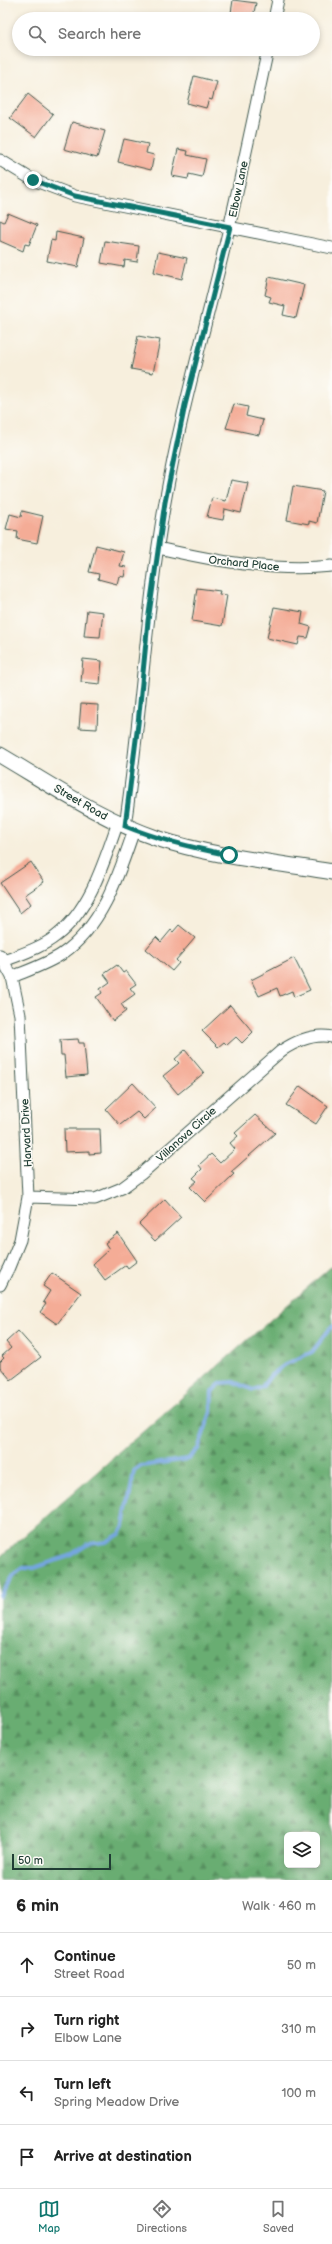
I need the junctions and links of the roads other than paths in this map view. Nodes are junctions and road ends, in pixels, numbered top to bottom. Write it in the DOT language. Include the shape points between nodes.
graph roads {
  1 [pos="278,0"];
  2 [pos="275,12"];
  3 [pos="267,56"];
  4 [pos="0,160"];
  5 [pos="230,227"];
  6 [pos="332,248"];
  7 [pos="158,548"];
  8 [pos="332,566"];
  9 [pos="0,755"];
  10 [pos="126,826"];
  11 [pos="332,872"];
  12 [pos="2,958"];
  13 [pos="12,977"];
  14 [pos="332,1037"];
  15 [pos="28,1197"];
  16 [pos="0,1285"];
  1 -- 2 [label="street"];
  3 -- 5 [label="street, Elbow Lane"];
  4 -- 5 [label="street" via="33,180 60,192"];
  5 -- 6 [label="street"];
  5 -- 7 [label="street, Elbow Lane" via="185,405"];
  7 -- 8 [label="street, Orchard Place" via="248,565"];
  7 -- 10 [label="street, Elbow Lane"];
  9 -- 10 [label="main road, Street Road"];
  10 -- 11 [label="main road, Street Road" via="192,848"];
  10 -- 12 [label="street, Harvard Drive" via="81,910 70,925 47,942"];
  10 -- 13 [label="street" via="122,863 105,903 90,927 62,954"];
  12 -- 13 [label="street, Harvard Drive"];
  13 -- 15 [label="street, Harvard Drive" via="20,1015"];
  14 -- 15 [label="street, Villanova Circle" via="316,1036 303,1039 281,1051 122,1188 95,1199"];
  15 -- 16 [label="street, Harvard Drive" via="20,1240"];
}
